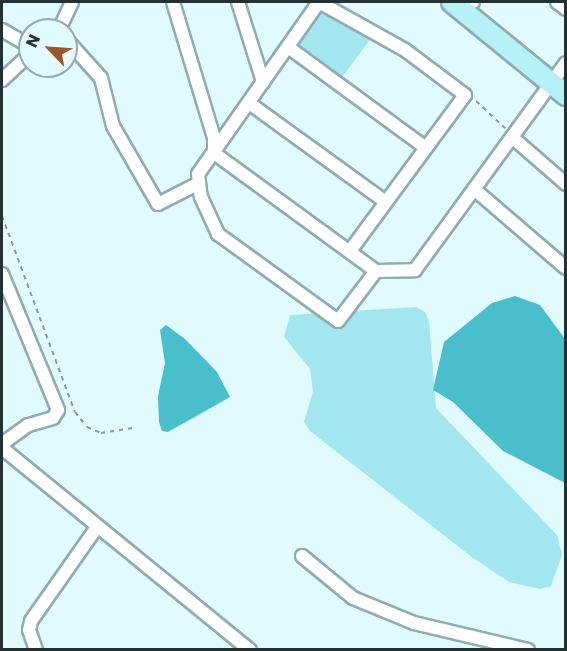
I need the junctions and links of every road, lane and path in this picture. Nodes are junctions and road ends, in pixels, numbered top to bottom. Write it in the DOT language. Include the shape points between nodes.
graph roads {
  1 [pos="72,2"];
  2 [pos="173,2"];
  3 [pos="238,2"];
  4 [pos="319,2"];
  5 [pos="557,2"];
  6 [pos="462,3"];
  7 [pos="566,9"];
  8 [pos="65,18"];
  9 [pos="2,30"];
  10 [pos="18,39"];
  11 [pos="288,47"];
  12 [pos="78,52"];
  13 [pos="566,63"];
  14 [pos="18,65"];
  15 [pos="2,80"];
  16 [pos="263,82"];
  17 [pos="558,89"];
  18 [pos="465,95"];
  19 [pos="249,103"];
  20 [pos="512,137"];
  21 [pos="426,148"];
  22 [pos="214,153"];
  23 [pos="199,183"];
  24 [pos="566,184"];
  25 [pos="474,189"];
  26 [pos="386,202"];
  27 [pos="2,216"];
  28 [pos="350,251"];
  29 [pos="566,268"];
  30 [pos="376,271"];
  31 [pos="2,274"];
  32 [pos="133,428"];
  33 [pos="2,446"];
  34 [pos="97,527"];
  35 [pos="302,556"];
  36 [pos="34,644"];
  37 [pos="22,650"];
  38 [pos="250,650"];
  39 [pos="528,650"];
  1 -- 8 [label="street"];
  2 -- 22 [label="street" via="214,138"];
  3 -- 16 [label="street"];
  4 -- 11 [label="street"];
  4 -- 18 [label="street" via="405,50"];
  5 -- 7 [label="street"];
  6 -- 17 [label="main road"];
  9 -- 10 [label="street"];
  11 -- 16 [label="street"];
  11 -- 21 [label="street"];
  12 -- 23 [label="street" via="101,78 113,126 158,204"];
  13 -- 17 [label="street"];
  14 -- 15 [label="street"];
  16 -- 19 [label="street"];
  17 -- 20 [label="street"];
  18 -- 20 [label="path" via="474,99"];
  18 -- 21 [label="street"];
  19 -- 22 [label="street"];
  19 -- 26 [label="street"];
  20 -- 24 [label="street"];
  20 -- 25 [label="street"];
  21 -- 26 [label="street"];
  22 -- 23 [label="street" via="198,174"];
  22 -- 28 [label="street"];
  23 -- 30 [label="street" via="201,197 218,234 338,321"];
  25 -- 29 [label="street"];
  25 -- 30 [label="street" via="415,270"];
  26 -- 28 [label="street"];
  27 -- 32 [label="path" via="75,412 87,427 101,433"];
  28 -- 30 [label="street"];
  31 -- 33 [label="street" via="58,410 53,418 28,425"];
  33 -- 34 [label="street"];
  34 -- 36 [label="street" via="40,604 31,621"];
  34 -- 38 [label="street"];
  35 -- 39 [label="street" via="353,598 414,623"];
  36 -- 37 [label="street"];
}
